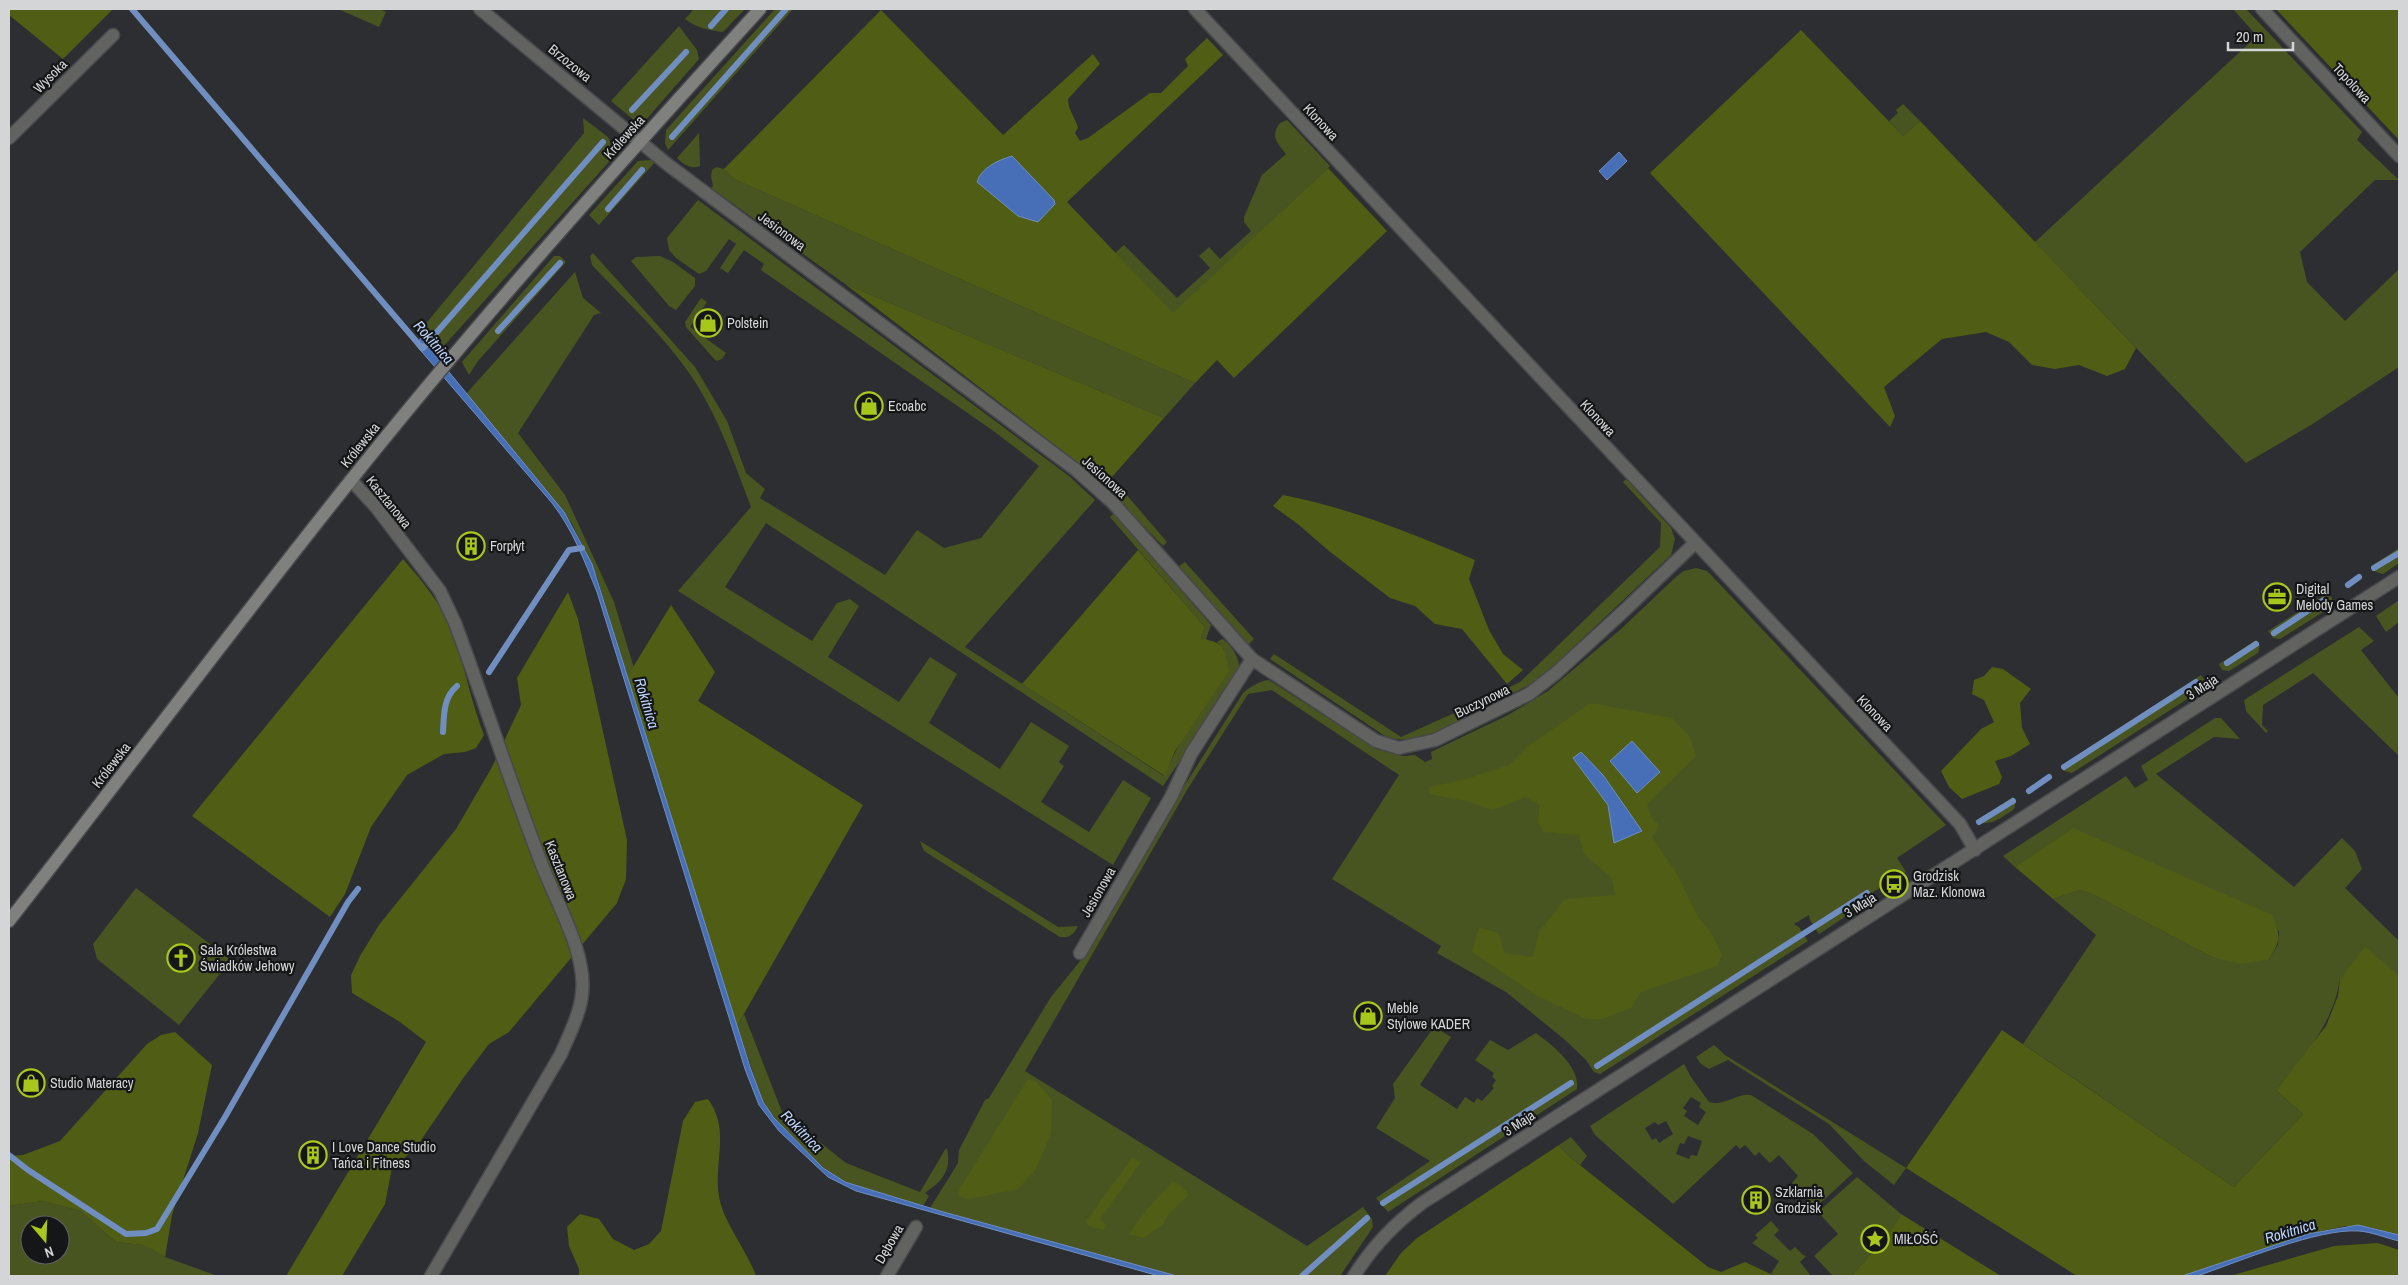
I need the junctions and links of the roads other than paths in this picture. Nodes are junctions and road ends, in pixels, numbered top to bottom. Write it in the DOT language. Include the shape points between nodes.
graph roads {
  1 [pos="480,9"];
  2 [pos="760,9"];
  3 [pos="1195,9"];
  4 [pos="2262,9"];
  5 [pos="113,35"];
  6 [pos="9,138"];
  7 [pos="641,141"];
  8 [pos="2399,156"];
  9 [pos="351,480"];
  10 [pos="1694,543"];
  11 [pos="2399,577"];
  12 [pos="1252,659"];
  13 [pos="1975,850"];
  14 [pos="9,920"];
  15 [pos="1080,953"];
  16 [pos="916,1226"];
  17 [pos="431,1276"];
  18 [pos="887,1276"];
  19 [pos="1354,1276"];
  1 -- 7 [label="street, Brzozowa"];
  2 -- 7 [label="main road, Królewska"];
  3 -- 10 [label="street, Klonowa"];
  4 -- 8 [label="street, Topolowa"];
  5 -- 6 [label="street, Wysoka"];
  7 -- 9 [label="main road, Królewska" via="436,375"];
  7 -- 12 [label="street, Jesionowa" via="1076,470 1113,503"];
  9 -- 14 [label="main road, Królewska"];
  9 -- 17 [label="street, Kasztanowa" via="376,507 440,591 576,949 581,971 582,993 574,1024 561,1054"];
  10 -- 12 [label="street, Buczynowa" via="1539,688 1518,701 1417,746 1399,748 1376,741"];
  10 -- 13 [label="street, Klonowa" via="1960,824"];
  11 -- 13 [label="street, 3 Maja"];
  12 -- 15 [label="street, Jesionowa" via="1190,754 1171,797"];
  13 -- 19 [label="street, 3 Maja" via="1422,1203 1379,1240"];
  16 -- 18 [label="street, Dębowa"];
}
